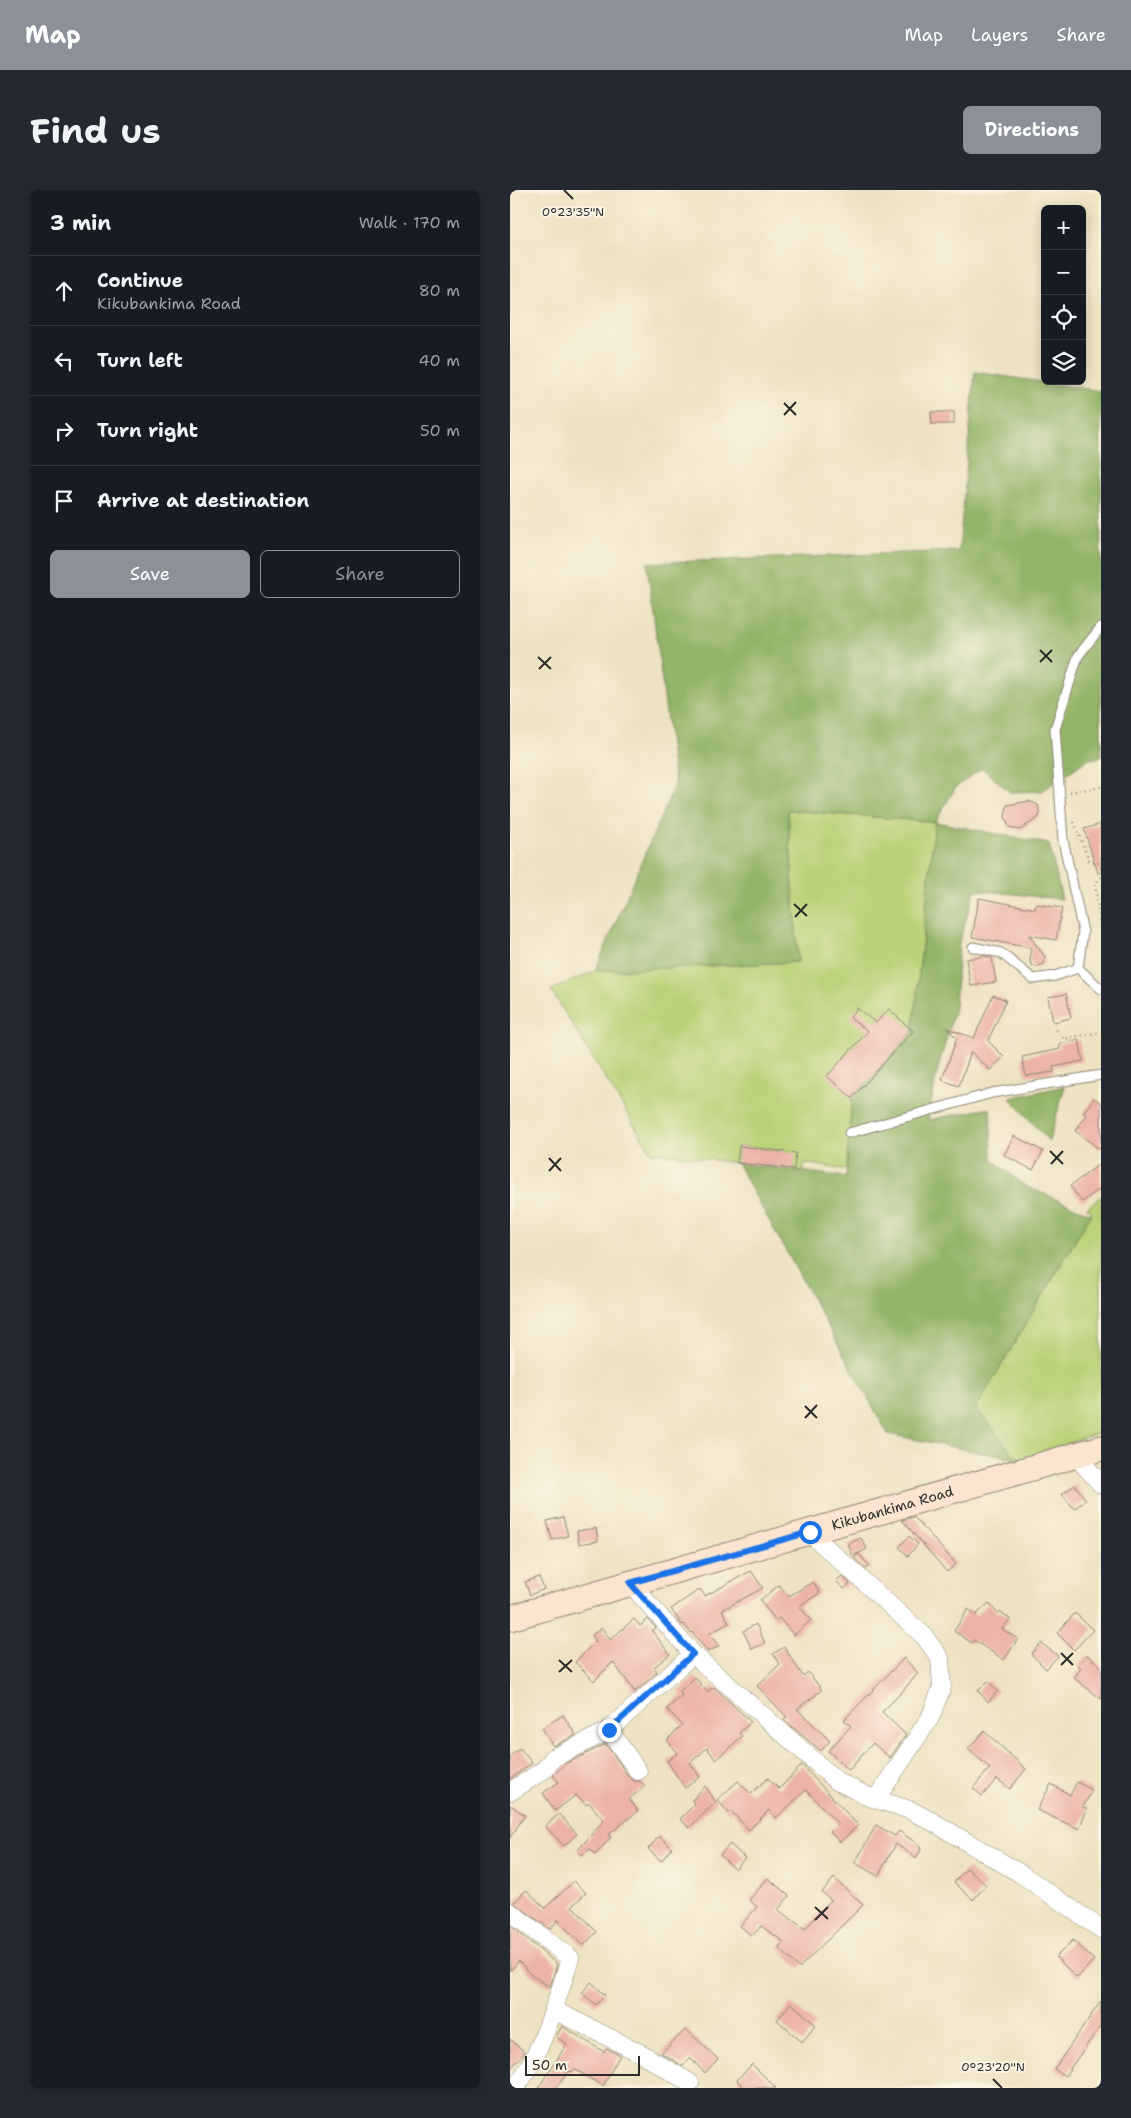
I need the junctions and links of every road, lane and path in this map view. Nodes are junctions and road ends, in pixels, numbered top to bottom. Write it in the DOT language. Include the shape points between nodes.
graph roads {
  1 [pos="1101,627"];
  2 [pos="1101,787"];
  3 [pos="1059,799"];
  4 [pos="1101,864"];
  5 [pos="1101,877"];
  6 [pos="1101,930"];
  7 [pos="973,947"];
  8 [pos="1078,968"];
  9 [pos="1101,990"];
  10 [pos="1055,1025"];
  11 [pos="1101,1032"];
  12 [pos="1101,1075"];
  13 [pos="850,1133"];
  14 [pos="1101,1448"];
  15 [pos="1076,1456"];
  16 [pos="1101,1484"];
  17 [pos="810,1532"];
  18 [pos="630,1583"];
  19 [pos="510,1618"];
  20 [pos="693,1654"];
  21 [pos="609,1730"];
  22 [pos="638,1771"];
  23 [pos="510,1792"];
  24 [pos="876,1799"];
  25 [pos="510,1912"];
  26 [pos="1101,1929"];
  27 [pos="554,2010"];
  28 [pos="690,2083"];
  29 [pos="515,2088"];
  1 -- 3 [label="lane" via="1078,656 1055,730"];
  2 -- 3 [label="path"];
  3 -- 4 [label="path" via="1068,805 1088,860"];
  3 -- 8 [label="lane" via="1063,840 1083,932"];
  5 -- 6 [label="path" via="1095,884"];
  7 -- 8 [label="lane" via="1000,954 1033,978 1055,976"];
  8 -- 9 [label="lane"];
  10 -- 11 [label="path" via="1064,1039"];
  12 -- 13 [label="lane" via="992,1092"];
  14 -- 15 [label="street, Kikubankima Road"];
  15 -- 16 [label="street"];
  15 -- 17 [label="street, Kikubankima Road"];
  17 -- 18 [label="street, Kikubankima Road"];
  17 -- 24 [label="street" via="924,1636 940,1658 942,1687 930,1718"];
  18 -- 19 [label="street, Kikubankima Road"];
  18 -- 20 [label="street"];
  20 -- 21 [label="street"];
  20 -- 24 [label="street" via="837,1781"];
  21 -- 22 [label="street"];
  21 -- 23 [label="street" via="553,1758 545,1769"];
  24 -- 26 [label="street" via="910,1810 933,1822 1021,1874"];
  25 -- 27 [label="street" via="570,1958"];
  27 -- 28 [label="street" via="642,2054"];
  27 -- 29 [label="street" via="524,2078"];
}
